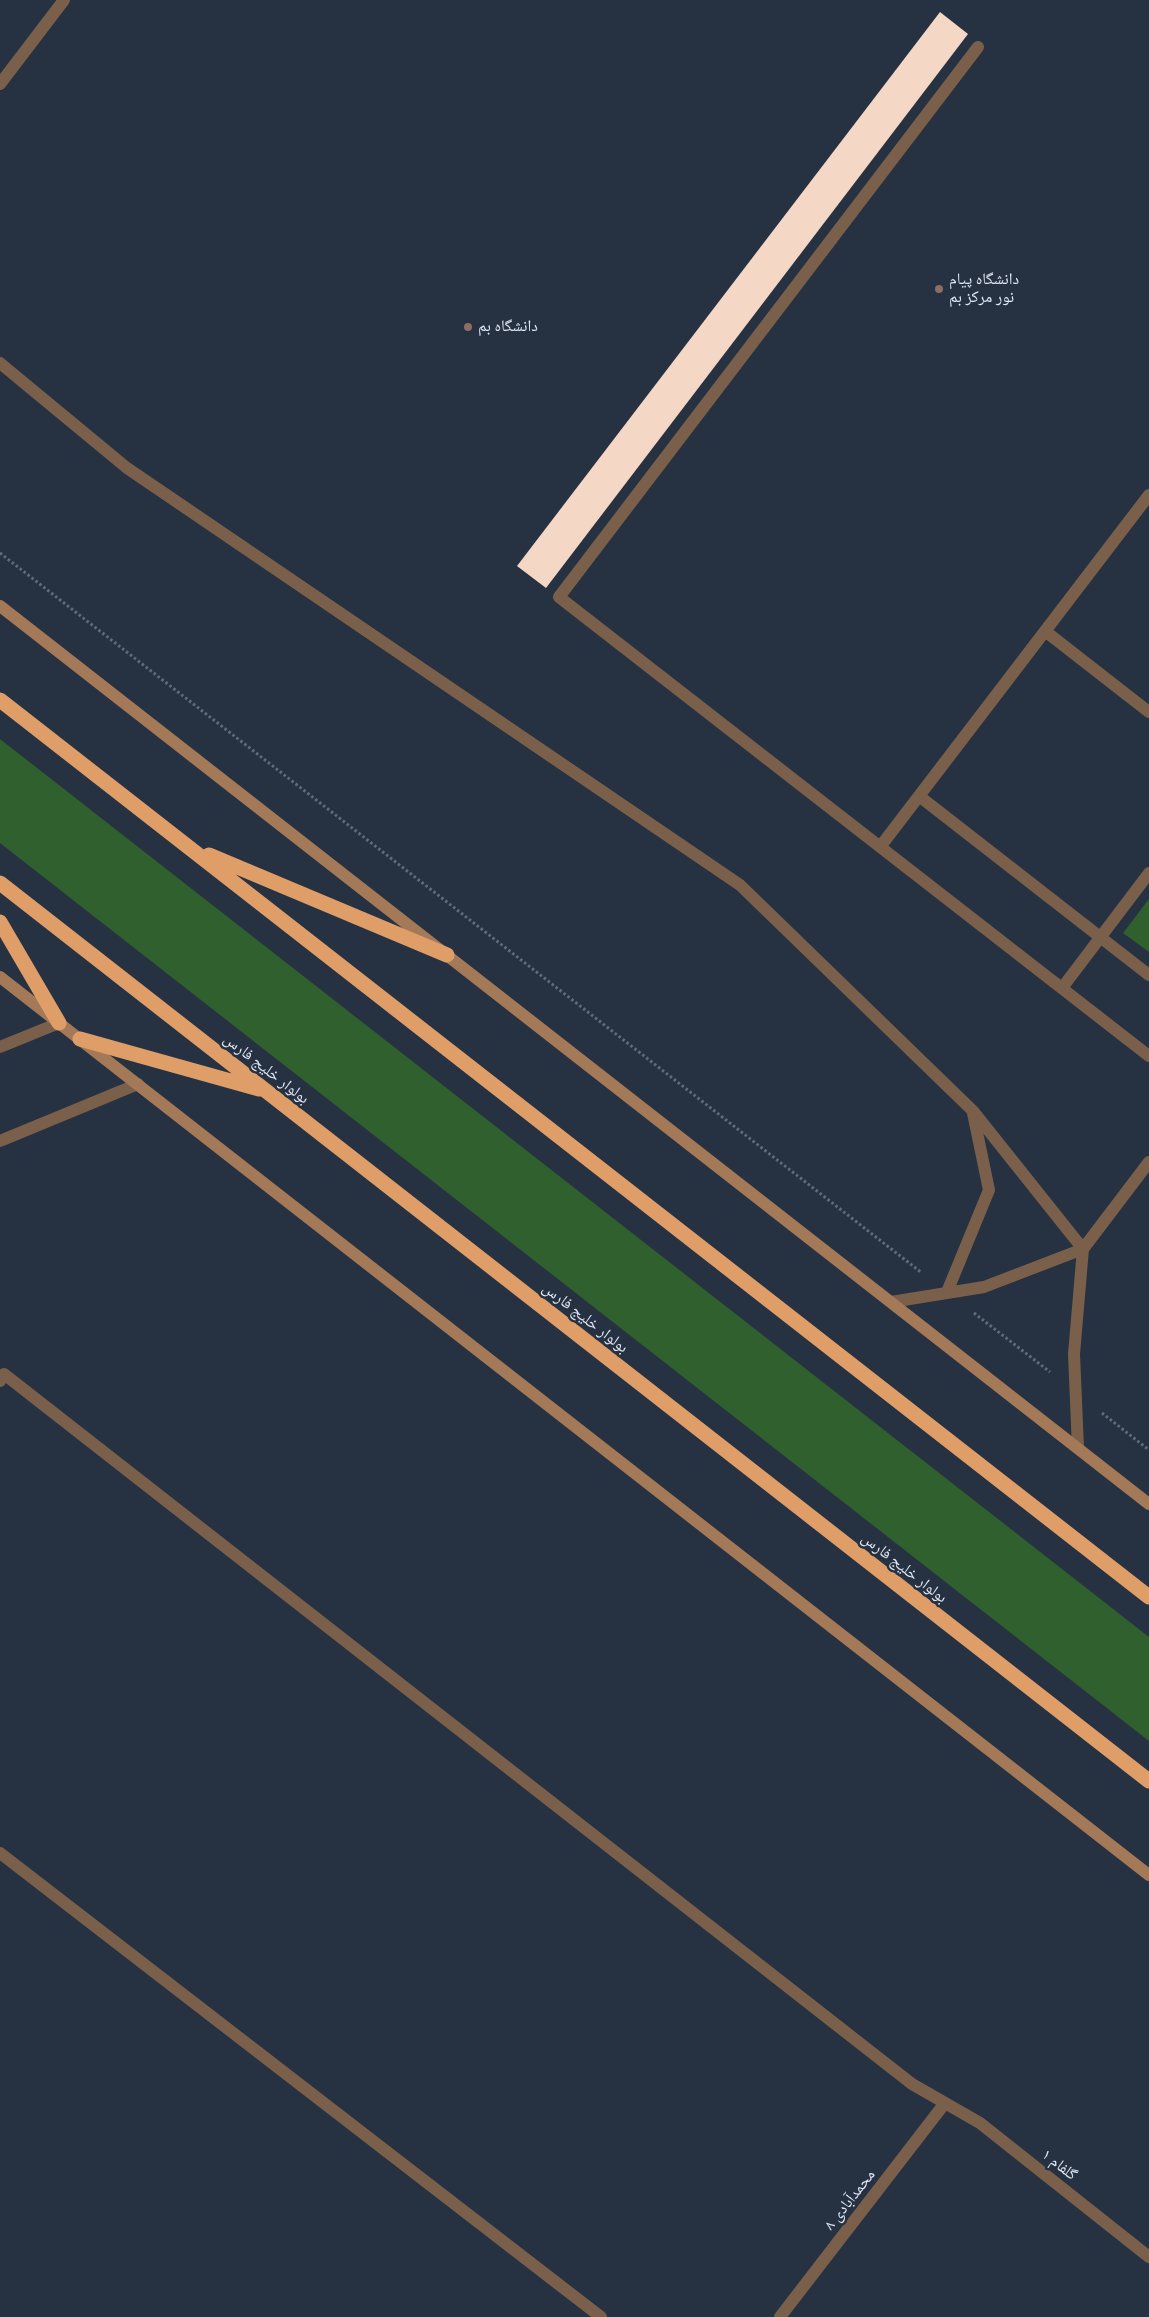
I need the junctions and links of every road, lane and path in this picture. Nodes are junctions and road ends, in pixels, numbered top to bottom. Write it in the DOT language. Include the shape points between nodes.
graph roads {
  1 [pos="64,0"];
  2 [pos="978,47"];
  3 [pos="0,84"];
  4 [pos="0,363"];
  5 [pos="1149,495"];
  6 [pos="0,553"];
  7 [pos="0,606"];
  8 [pos="1045,632"];
  9 [pos="0,700"];
  10 [pos="1149,712"];
  11 [pos="919,796"];
  12 [pos="190,847"];
  13 [pos="880,847"];
  14 [pos="1149,873"];
  15 [pos="0,883"];
  16 [pos="0,922"];
  17 [pos="1100,937"];
  18 [pos="447,955"];
  19 [pos="1149,975"];
  20 [pos="0,976"];
  21 [pos="1062,988"];
  22 [pos="59,1023"];
  23 [pos="80,1039"];
  24 [pos="0,1047"];
  25 [pos="1149,1056"];
  26 [pos="138,1084"];
  27 [pos="267,1091"];
  28 [pos="973,1111"];
  29 [pos="0,1141"];
  30 [pos="1149,1162"];
  31 [pos="1083,1249"];
  32 [pos="947,1292"];
  33 [pos="891,1302"];
  34 [pos="2,1377"];
  35 [pos="1076,1393"];
  36 [pos="1078,1448"];
  37 [pos="1149,1450"];
  38 [pos="1149,1504"];
  39 [pos="1149,1597"];
  40 [pos="1149,1781"];
  41 [pos="0,1853"];
  42 [pos="1149,1875"];
  43 [pos="945,2103"];
  44 [pos="1149,2257"];
  45 [pos="602,2317"];
  46 [pos="780,2317"];
  1 -- 3 [label="street"];
  2 -- 13 [label="street" via="559,597"];
  4 -- 28 [label="street" via="127,468 740,885"];
  5 -- 8 [label="street"];
  6 -- 32 [label="path"];
  7 -- 18 [label="street"];
  8 -- 10 [label="street"];
  8 -- 11 [label="street"];
  9 -- 12 [label="highway"];
  11 -- 13 [label="street"];
  11 -- 17 [label="street"];
  12 -- 18 [label="highway"];
  12 -- 39 [label="highway"];
  13 -- 21 [label="street"];
  14 -- 17 [label="street"];
  15 -- 27 [label="highway, بولوار خلیج فارس"];
  16 -- 22 [label="highway"];
  17 -- 19 [label="street"];
  17 -- 21 [label="street"];
  18 -- 33 [label="street"];
  20 -- 22 [label="street"];
  21 -- 25 [label="street"];
  22 -- 23 [label="street"];
  22 -- 24 [label="street"];
  23 -- 26 [label="street"];
  23 -- 27 [label="highway"];
  26 -- 29 [label="street"];
  26 -- 42 [label="street"];
  27 -- 40 [label="highway, بولوار خلیج فارس"];
  28 -- 31 [label="street"];
  28 -- 32 [label="street" via="989,1190"];
  30 -- 31 [label="street"];
  31 -- 32 [label="street" via="984,1287"];
  31 -- 35 [label="street" via="1074,1354"];
  32 -- 33 [label="street"];
  32 -- 35 [label="path"];
  33 -- 36 [label="street"];
  34 -- 43 [label="street, گلفام ۱" via="912,2084"];
  35 -- 36 [label="street"];
  35 -- 37 [label="path"];
  36 -- 38 [label="street"];
  41 -- 45 [label="street"];
  43 -- 44 [label="street, گلفام ۱" via="980,2123"];
  43 -- 46 [label="street, محمدآبادی ۸"];
}
